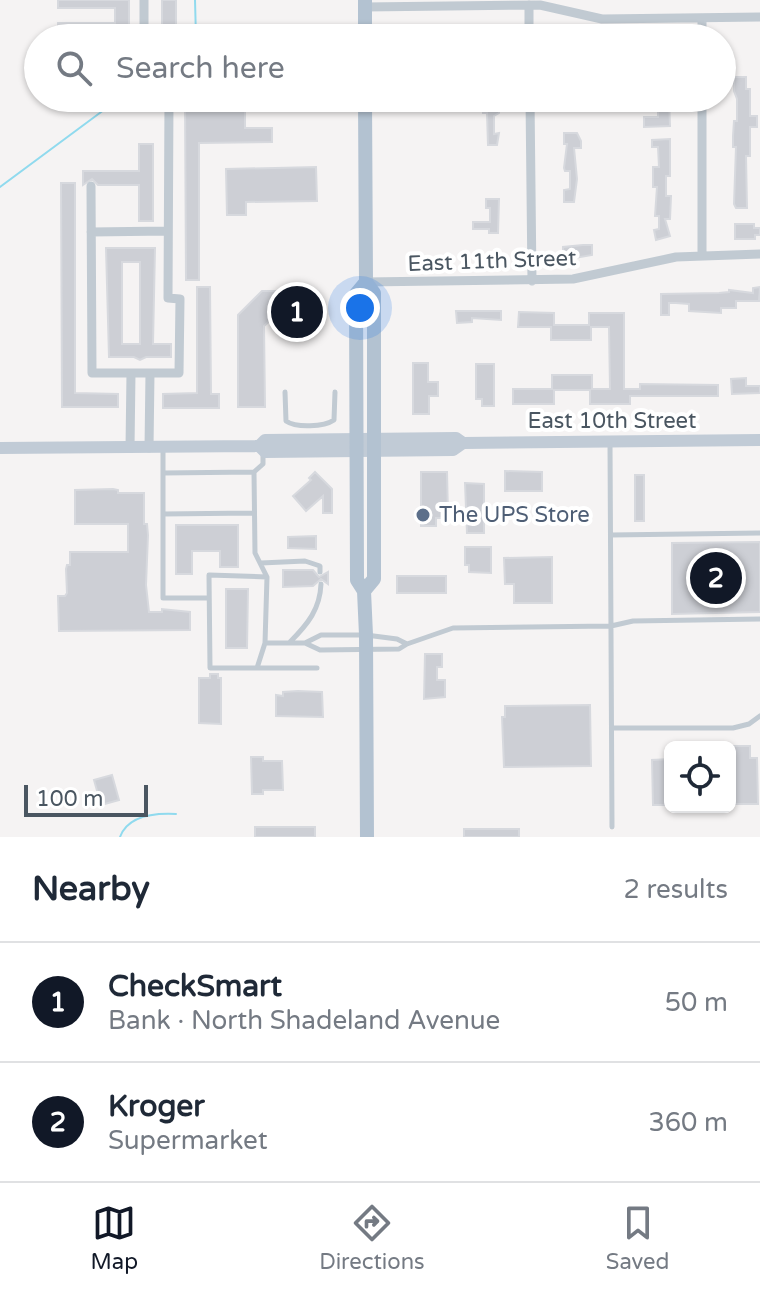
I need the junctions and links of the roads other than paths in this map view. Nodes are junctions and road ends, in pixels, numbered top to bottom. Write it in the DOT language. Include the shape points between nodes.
graph roads {
  1 [pos="144,0"];
  2 [pos="365,3"];
  3 [pos="529,5"];
  4 [pos="760,17"];
  5 [pos="702,18"];
  6 [pos="144,24"];
  7 [pos="365,24"];
  8 [pos="529,24"];
  9 [pos="702,24"];
  10 [pos="169,112"];
  11 [pos="365,112"];
  12 [pos="530,112"];
  13 [pos="702,112"];
  14 [pos="91,186"];
  15 [pos="168,231"];
  16 [pos="91,232"];
  17 [pos="760,254"];
  18 [pos="702,255"];
  19 [pos="532,281"];
  20 [pos="366,282"];
  21 [pos="131,373"];
  22 [pos="150,373"];
  23 [pos="285,392"];
  24 [pos="335,392"];
  25 [pos="760,440"];
  26 [pos="610,441"];
  27 [pos="356,445"];
  28 [pos="373,445"];
  29 [pos="163,447"];
  30 [pos="0,448"];
  31 [pos="130,448"];
  32 [pos="149,448"];
  33 [pos="261,448"];
  34 [pos="254,472"];
  35 [pos="163,473"];
  36 [pos="253,513"];
  37 [pos="163,514"];
  38 [pos="760,533"];
  39 [pos="611,535"];
  40 [pos="261,563"];
  41 [pos="320,572"];
  42 [pos="267,577"];
  43 [pos="321,584"];
  44 [pos="364,591"];
  45 [pos="209,598"];
  46 [pos="760,619"];
  47 [pos="611,626"];
  48 [pos="265,643"];
  49 [pos="290,643"];
  50 [pos="305,643"];
  51 [pos="366,643"];
  52 [pos="407,644"];
  53 [pos="257,668"];
  54 [pos="317,668"];
  55 [pos="760,716"];
  56 [pos="612,728"];
  57 [pos="612,827"];
  58 [pos="367,837"];
  1 -- 6 [label="street"];
  2 -- 3 [label="street"];
  2 -- 7 [label="main road"];
  3 -- 5 [label="street" via="602,19"];
  3 -- 8 [label="street"];
  4 -- 5 [label="street"];
  5 -- 9 [label="street"];
  10 -- 15 [label="street"];
  11 -- 20 [label="main road"];
  12 -- 19 [label="street"];
  13 -- 18 [label="street"];
  14 -- 16 [label="street"];
  15 -- 16 [label="street"];
  15 -- 22 [label="street" via="168,298 180,299 179,373"];
  16 -- 21 [label="street" via="92,373"];
  17 -- 18 [label="street, East 11th Street"];
  18 -- 19 [label="street, East 11th Street" via="573,279"];
  19 -- 20 [label="street, East 11th Street"];
  20 -- 27 [label="main road" via="356,294"];
  20 -- 28 [label="main road" via="374,293"];
  21 -- 22 [label="street"];
  21 -- 31 [label="street"];
  22 -- 32 [label="street"];
  23 -- 24 [label="lane" via="286,421 291,425 329,424 334,420"];
  25 -- 26 [label="main road, East 10th Street"];
  26 -- 28 [label="main road, East 10th Street" via="463,443 457,450"];
  26 -- 39 [label="lane"];
  27 -- 28 [label="main road, East 10th Street"];
  27 -- 33 [label="main road, East 10th Street" via="265,440"];
  27 -- 44 [label="main road" via="357,580"];
  28 -- 44 [label="main road" via="374,579"];
  29 -- 32 [label="main road, East 10th Street"];
  29 -- 33 [label="main road, East 10th Street"];
  29 -- 35 [label="lane"];
  30 -- 31 [label="main road, East 10th Street"];
  31 -- 32 [label="main road, East 10th Street"];
  33 -- 34 [label="lane" via="263,464"];
  34 -- 35 [label="lane"];
  34 -- 36 [label="lane"];
  35 -- 37 [label="lane"];
  36 -- 37 [label="lane"];
  36 -- 40 [label="lane" via="255,553"];
  37 -- 45 [label="lane" via="163,598"];
  38 -- 39 [label="lane"];
  39 -- 47 [label="lane"];
  40 -- 41 [label="lane" via="312,562"];
  40 -- 42 [label="lane"];
  42 -- 45 [label="lane" via="209,575"];
  42 -- 48 [label="lane"];
  43 -- 49 [label="lane" via="315,614"];
  44 -- 51 [label="main road"];
  45 -- 53 [label="lane" via="210,668"];
  46 -- 47 [label="lane"];
  47 -- 52 [label="lane" via="453,628"];
  47 -- 56 [label="lane"];
  48 -- 49 [label="lane"];
  48 -- 53 [label="lane"];
  49 -- 50 [label="lane"];
  50 -- 51 [label="lane" via="320,650"];
  50 -- 51 [label="lane" via="321,635"];
  51 -- 52 [label="lane" via="397,639"];
  51 -- 52 [label="lane" via="399,649"];
  51 -- 58 [label="main road"];
  53 -- 54 [label="lane"];
  55 -- 56 [label="lane" via="733,728"];
  56 -- 57 [label="lane"];
}
